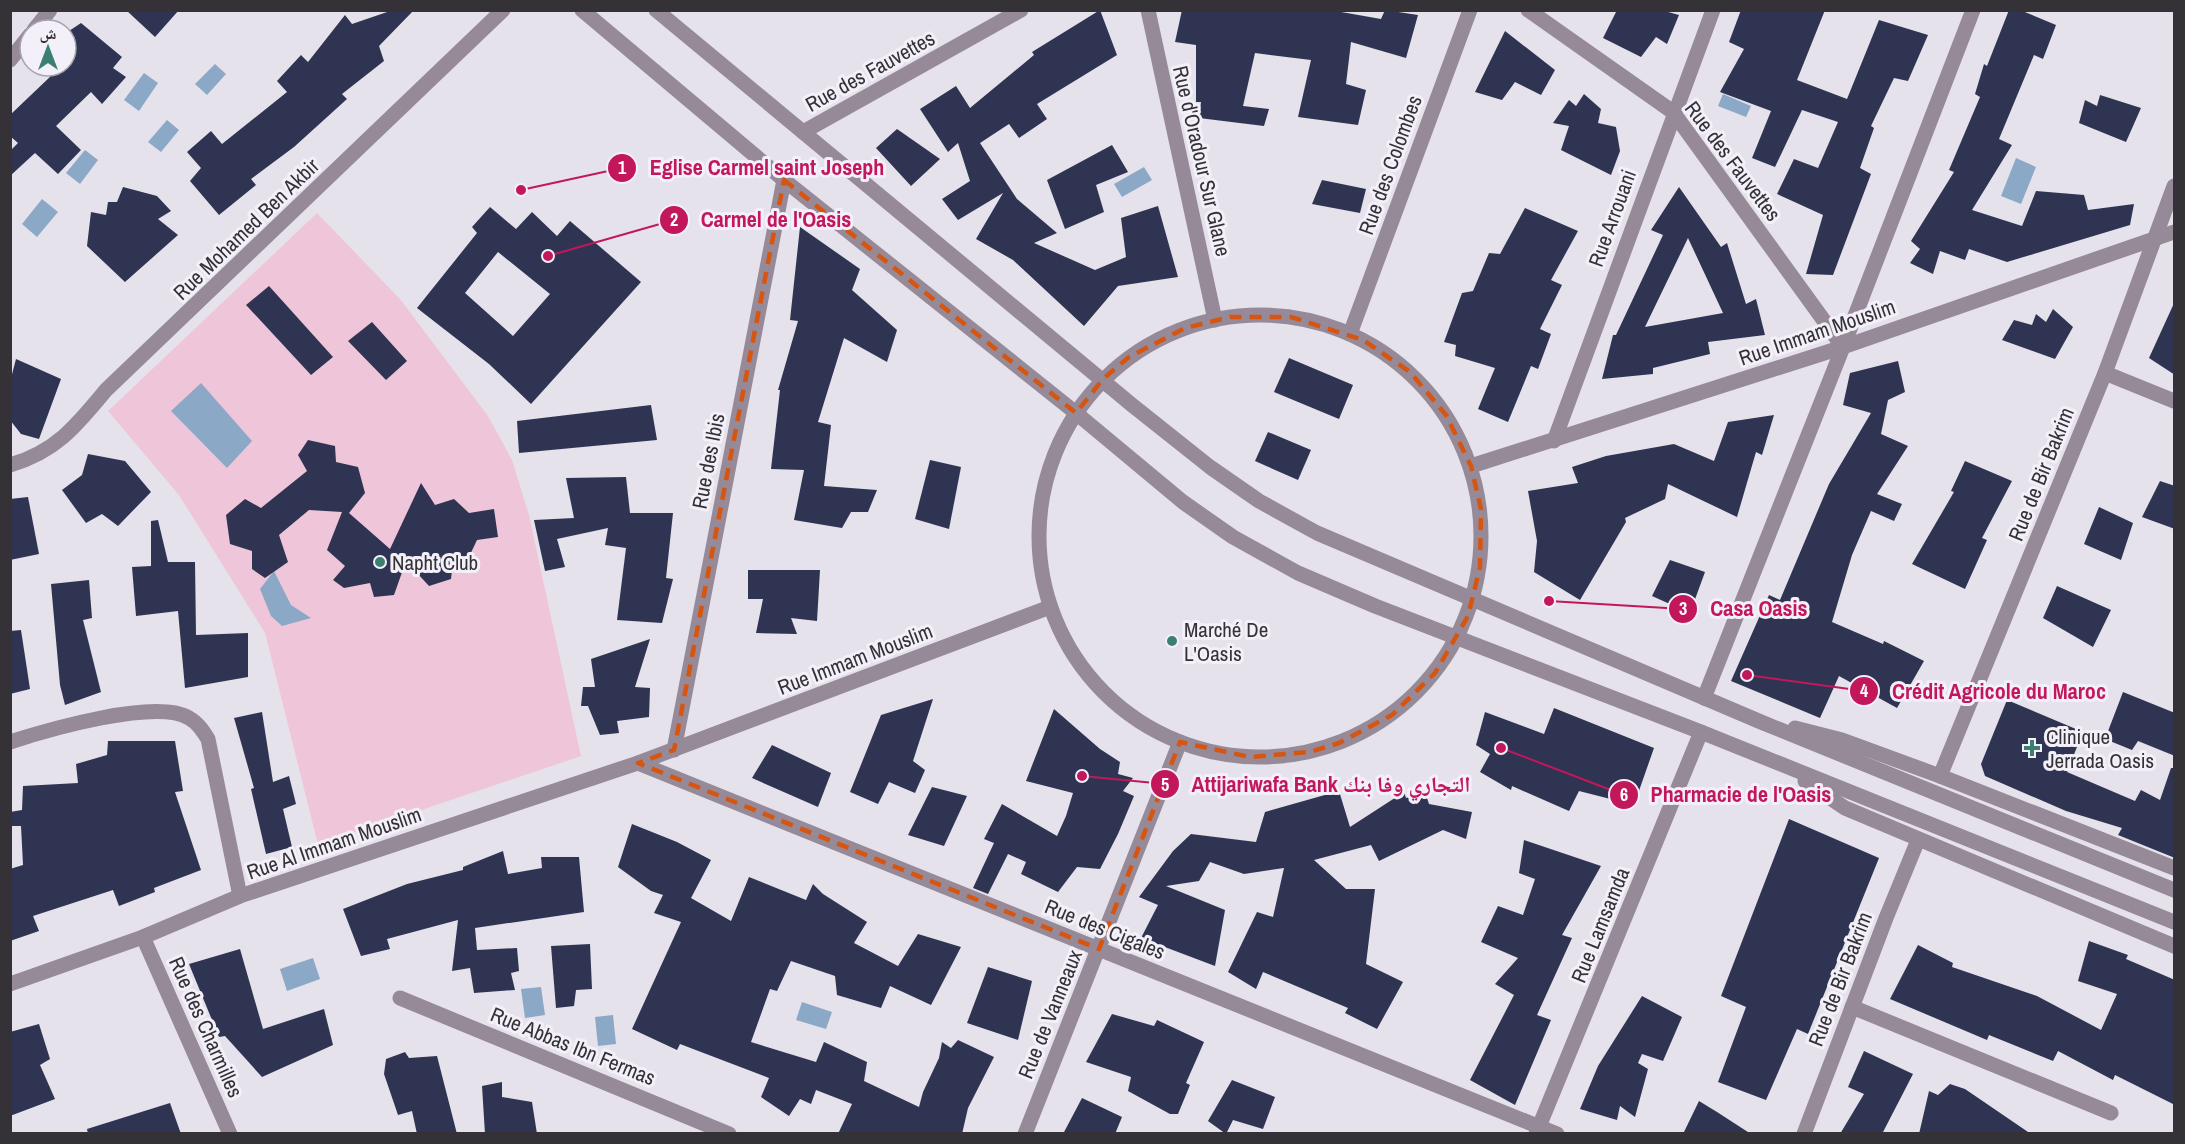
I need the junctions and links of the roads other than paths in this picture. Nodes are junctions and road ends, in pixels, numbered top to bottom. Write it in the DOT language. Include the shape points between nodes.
graph roads {
  1 [pos="503,10"];
  2 [pos="582,10"];
  3 [pos="656,10"];
  4 [pos="1020,10"];
  5 [pos="1148,10"];
  6 [pos="1470,10"];
  7 [pos="1528,10"];
  8 [pos="1713,10"];
  9 [pos="1973,10"];
  10 [pos="1673,112"];
  11 [pos="803,132"];
  12 [pos="784,180"];
  13 [pos="2175,186"];
  14 [pos="2175,232"];
  15 [pos="2154,239"];
  16 [pos="1215,320"];
  17 [pos="1350,334"];
  18 [pos="1843,347"];
  19 [pos="2105,373"];
  20 [pos="1103,379"];
  21 [pos="2175,401"];
  22 [pos="1076,413"];
  23 [pos="1554,441"];
  24 [pos="10,465"];
  25 [pos="1471,466"];
  26 [pos="1472,601"];
  27 [pos="1050,607"];
  28 [pos="1457,639"];
  29 [pos="1704,698"];
  30 [pos="1761,722"];
  31 [pos="1701,732"];
  32 [pos="10,742"];
  33 [pos="1180,742"];
  34 [pos="674,750"];
  35 [pos="638,763"];
  36 [pos="1783,765"];
  37 [pos="1940,776"];
  38 [pos="1918,840"];
  39 [pos="2175,868"];
  40 [pos="2175,890"];
  41 [pos="240,896"];
  42 [pos="2175,922"];
  43 [pos="143,937"];
  44 [pos="2175,946"];
  45 [pos="1099,949"];
  46 [pos="10,984"];
  47 [pos="400,998"];
  48 [pos="1852,1007"];
  49 [pos="2111,1113"];
  50 [pos="1538,1130"];
  51 [pos="230,1134"];
  52 [pos="729,1134"];
  53 [pos="1025,1134"];
  54 [pos="1557,1134"];
  55 [pos="1804,1134"];
  1 -- 24 [label="street, Rue Mohamed Ben Akbir" via="106,390 78,424 49,450"];
  2 -- 12 [label="street"];
  3 -- 11 [label="street"];
  4 -- 11 [label="street, Rue des Fauvettes"];
  5 -- 16 [label="street, Rue d'Oradour Sur Glane"];
  6 -- 17 [label="street, Rue des Colombes"];
  7 -- 10 [label="street, Rue des Fauvettes"];
  8 -- 10 [label="street, Rue Arrouani"];
  9 -- 18 [label="street"];
  10 -- 18 [label="street, Rue des Fauvettes"];
  10 -- 23 [label="street, Rue Arrouani"];
  11 -- 20 [label="street"];
  12 -- 22 [label="street"];
  12 -- 34 [label="street, Rue des Ibis"];
  13 -- 15 [label="street, Rue de Bir Bakrim"];
  14 -- 15 [label="street, Rue Immam Mouslim"];
  15 -- 18 [label="street, Rue Immam Mouslim"];
  15 -- 19 [label="street, Rue de Bir Bakrim"];
  16 -- 17 [label="street" via="1261,315 1291,317"];
  16 -- 20 [label="street" via="1156,341"];
  17 -- 25 [label="street" via="1388,354 1430,393 1461,440"];
  18 -- 23 [label="street, Rue Immam Mouslim"];
  18 -- 29 [label="street"];
  19 -- 21 [label="street"];
  19 -- 37 [label="street, Rue de Bir Bakrim"];
  20 -- 22 [label="street"];
  20 -- 26 [label="street" via="1210,467 1259,501 1317,532"];
  22 -- 27 [label="street" via="1048,471 1039,516 1039,553"];
  22 -- 28 [label="street" via="1183,502 1233,537 1298,573"];
  23 -- 25 [label="street, Rue Immam Mouslim"];
  25 -- 26 [label="street" via="1483,538"];
  26 -- 28 [label="street"];
  26 -- 29 [label="street"];
  27 -- 33 [label="street" via="1070,650 1106,695 1144,724"];
  27 -- 34 [label="street, Rue Immam Mouslim"];
  28 -- 31 [label="street"];
  28 -- 33 [label="street" via="1415,695 1392,715 1339,743 1280,756 1250,757 1220,754"];
  29 -- 30 [label="street"];
  30 -- 37 [label="street" via="1842,740"];
  30 -- 40 [label="street"];
  31 -- 36 [label="street"];
  31 -- 50 [label="street, Rue Lamsamda"];
  32 -- 41 [label="street" via="114,715 187,717 200,726 208,739"];
  33 -- 45 [label="street, Rue de Vanneaux"];
  34 -- 35 [label="street, Rue Al Immam Mouslim"];
  35 -- 41 [label="street, Rue Al Immam Mouslim"];
  35 -- 45 [label="street, Rue des Cigales"];
  36 -- 38 [label="street" via="1845,808"];
  36 -- 42 [label="street"];
  37 -- 39 [label="street"];
  38 -- 44 [label="street"];
  38 -- 48 [label="street, Rue de Bir Bakrim"];
  41 -- 43 [label="street, Rue Al Immam Mouslim"];
  43 -- 46 [label="street, Rue Al Immam Mouslim"];
  43 -- 51 [label="street, Rue des Charmilles"];
  45 -- 50 [label="street, Rue des Cigales"];
  45 -- 53 [label="street, Rue de Vanneaux"];
  47 -- 52 [label="street, Rue Abbas Ibn Fermas"];
  48 -- 49 [label="street"];
  48 -- 55 [label="street, Rue de Bir Bakrim"];
  50 -- 54 [label="street, Rue des Cigales"];
}
